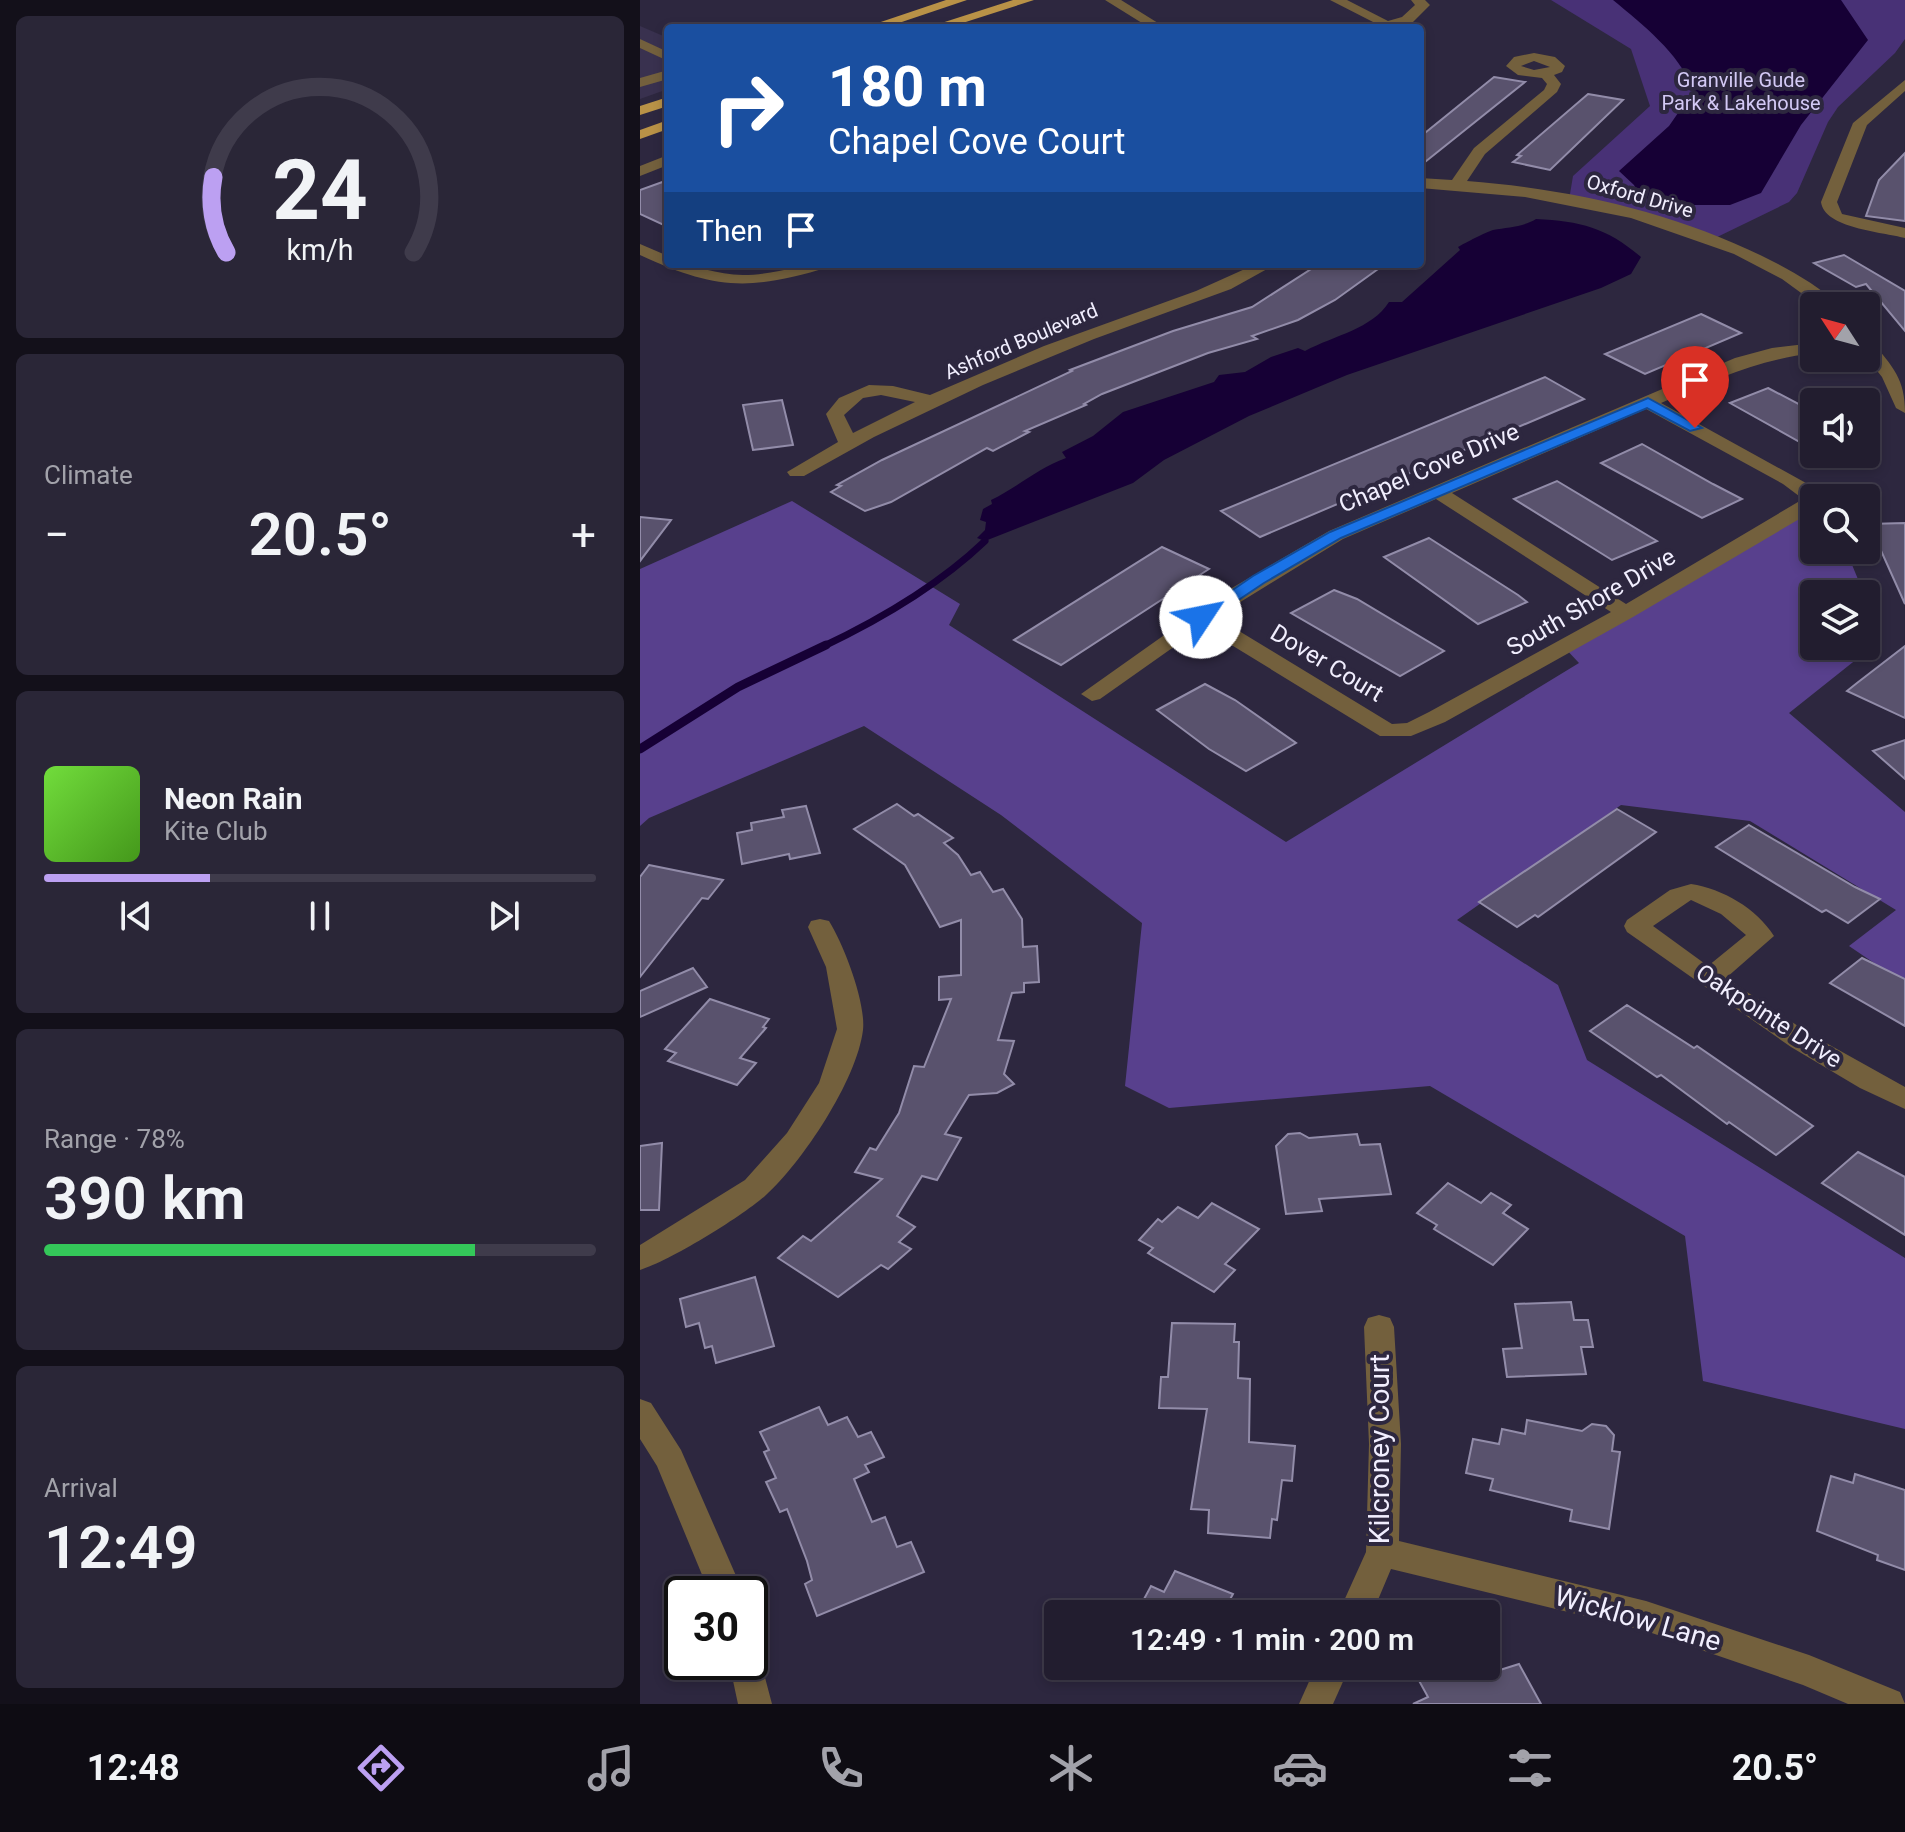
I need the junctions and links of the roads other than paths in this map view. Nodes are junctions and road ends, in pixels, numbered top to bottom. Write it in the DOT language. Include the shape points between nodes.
graph roads {
  1 [pos="960,0"];
  2 [pos="1027,0"];
  3 [pos="1145,0"];
  4 [pos="1337,0"];
  5 [pos="1418,0"];
  6 [pos="1118,3"];
  7 [pos="883,24"];
  8 [pos="946,24"];
  9 [pos="1152,24"];
  10 [pos="1382,24"];
  11 [pos="1392,24"];
  12 [pos="640,43"];
  13 [pos="664,55"];
  14 [pos="1546,74"];
  15 [pos="664,75"];
  16 [pos="640,83"];
  17 [pos="1905,84"];
  18 [pos="664,102"];
  19 [pos="640,111"];
  20 [pos="664,126"];
  21 [pos="640,135"];
  22 [pos="664,162"];
  23 [pos="640,171"];
  24 [pos="1424,183"];
  25 [pos="1457,184"];
  26 [pos="1905,233"];
  27 [pos="640,249"];
  28 [pos="664,260"];
  29 [pos="682,268"];
  30 [pos="810,268"];
  31 [pos="1260,268"];
  32 [pos="1808,292"];
  33 [pos="1800,350"];
  34 [pos="1880,363"];
  35 [pos="933,402"];
  36 [pos="1903,402"];
  37 [pos="1648,403"];
  38 [pos="848,444"];
  39 [pos="797,472"];
  40 [pos="1439,493"];
  41 [pos="1626,613"];
  42 [pos="1201,617"];
  43 [pos="1092,694"];
  44 [pos="1384,729"];
  45 [pos="820,927"];
  46 [pos="1709,979"];
  47 [pos="1905,1099"];
  48 [pos="640,1259"];
  49 [pos="1379,1327"];
  50 [pos="640,1412"];
  51 [pos="1382,1552"];
  52 [pos="719,1576"];
  53 [pos="1361,1600"];
  54 [pos="750,1680"];
  55 [pos="1327,1680"];
  56 [pos="755,1704"];
  57 [pos="1316,1704"];
  58 [pos="1888,1704"];
  1 -- 7 [label="main road"];
  2 -- 8 [label="main road"];
  3 -- 6 [label="street"];
  4 -- 10 [label="street"];
  5 -- 11 [label="street" via="1423,5 1415,15"];
  6 -- 9 [label="street"];
  12 -- 13 [label="street"];
  14 -- 25 [label="street" via="1554,84 1550,92 1479,151"];
  15 -- 16 [label="street"];
  17 -- 26 [label="street" via="1860,123 1829,202 1837,217"];
  18 -- 19 [label="main road"];
  20 -- 21 [label="main road"];
  22 -- 23 [label="street"];
  24 -- 25 [label="street, Oxford Drive"];
  25 -- 32 [label="street, Oxford Drive" via="1569,200 1672,227 1770,267"];
  27 -- 28 [label="street"];
  29 -- 30 [label="street" via="707,278 737,281 777,278"];
  31 -- 35 [label="street, Ashford Boulevard"];
  33 -- 37 [label="street, Chapel Cove Drive" via="1741,362"];
  34 -- 36 [label="street"];
  35 -- 38 [label="street, Ashford Boulevard"];
  35 -- 38 [label="street" via="891,388 862,392 835,414"];
  37 -- 40 [label="street, Chapel Cove Drive"];
  37 -- 41 [label="street, South Shore Drive" via="1812,496 1806,507"];
  38 -- 39 [label="street, Ashford Boulevard"];
  40 -- 41 [label="street"];
  40 -- 42 [label="street, Chapel Cove Drive" via="1336,535"];
  41 -- 44 [label="street, South Shore Drive" via="1437,717 1399,732"];
  42 -- 43 [label="street, Chapel Cove Drive"];
  42 -- 44 [label="street, Dover Court"];
  45 -- 48 [label="street" via="839,967 850,1029 832,1085 797,1140 755,1188"];
  46 -- 46 [label="street, Oakpointe Drive" via="1636,926 1691,892 1714,899 1755,926 1761,936"];
  46 -- 47 [label="street, Oakpointe Drive"];
  49 -- 51 [label="street, Kilcroney Court" via="1385,1444"];
  50 -- 52 [label="street" via="670,1460"];
  51 -- 53 [label="street, Kilcroney Court"];
  51 -- 58 [label="street, Wicklow Lane" via="1646,1616 1809,1671"];
  54 -- 56 [label="street"];
  55 -- 57 [label="street"];
}
